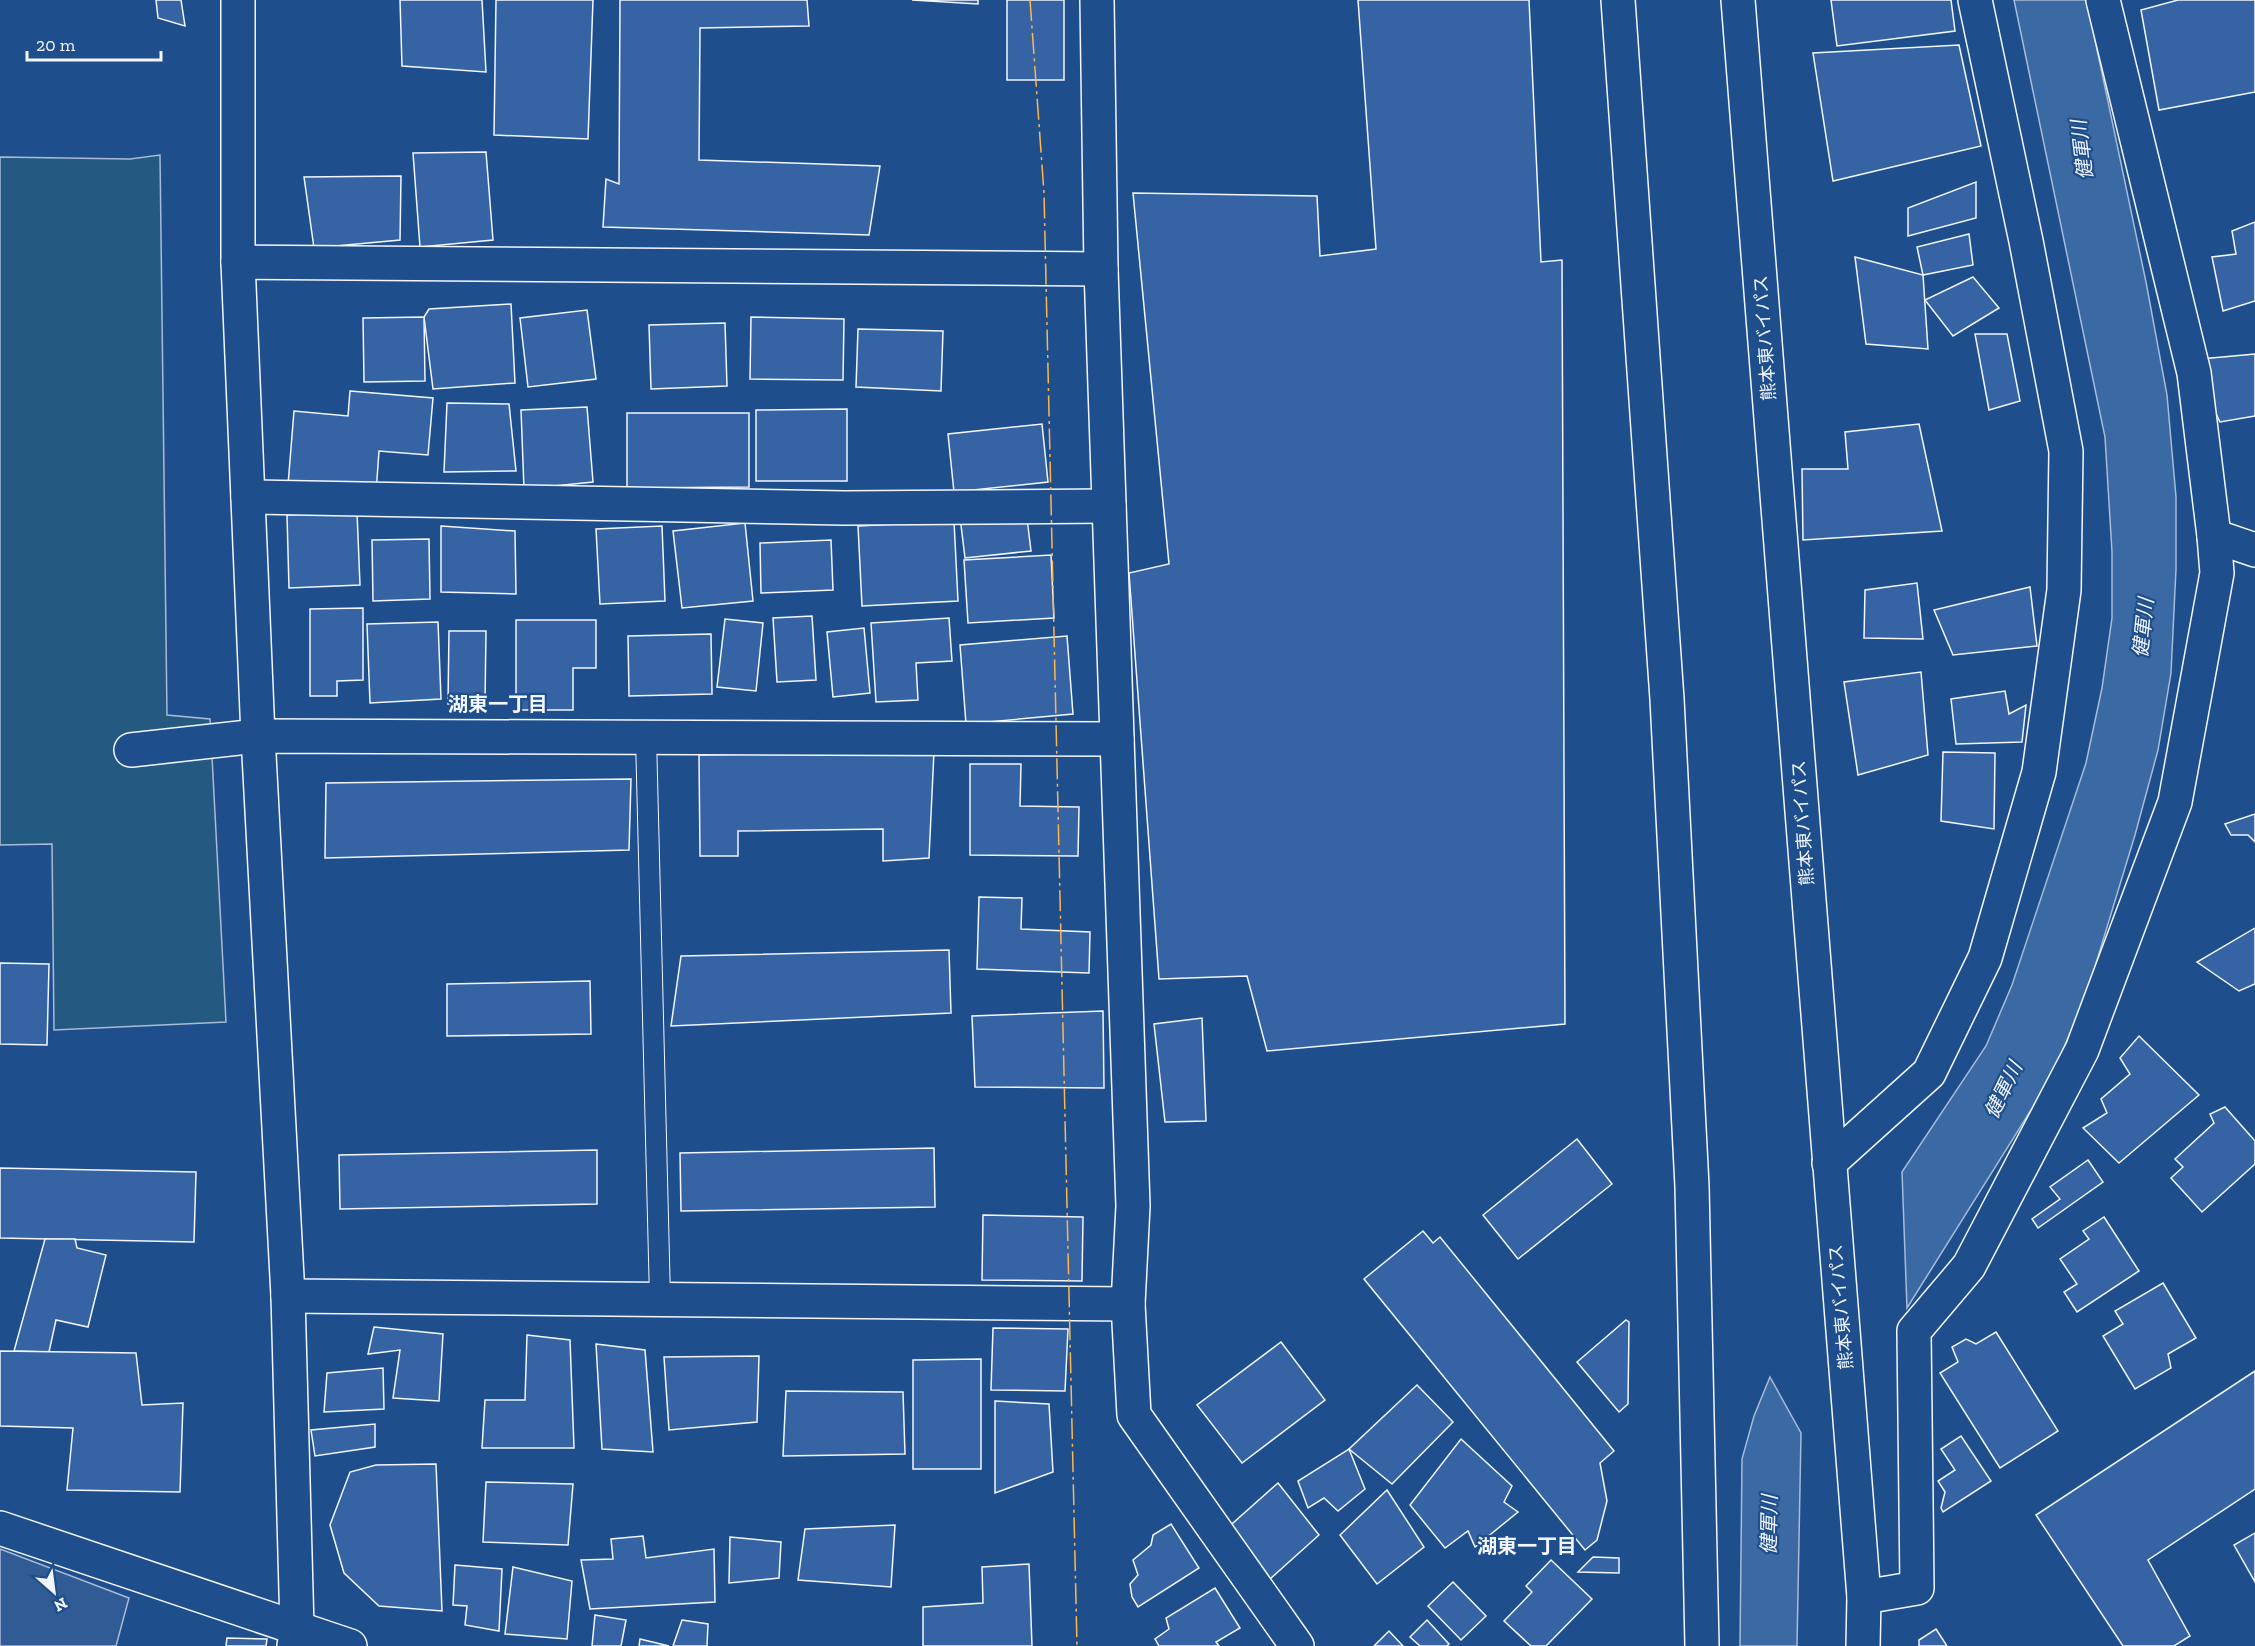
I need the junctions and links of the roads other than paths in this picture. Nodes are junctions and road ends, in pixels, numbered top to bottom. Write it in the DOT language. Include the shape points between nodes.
graph roads {
  1 [pos="238,0"];
  2 [pos="1097,0"];
  3 [pos="1618,0"];
  4 [pos="1738,0"];
  5 [pos="1975,0"];
  6 [pos="2103,0"];
  7 [pos="237,262"];
  8 [pos="1101,269"];
  9 [pos="248,497"];
  10 [pos="1109,506"];
  11 [pos="2214,536"];
  12 [pos="2255,550"];
  13 [pos="258,736"];
  14 [pos="646,737"];
  15 [pos="1117,739"];
  16 [pos="131,750"];
  17 [pos="1829,1163"];
  18 [pos="288,1296"];
  19 [pos="660,1299"];
  20 [pos="1128,1304"];
  21 [pos="0,1528"];
  22 [pos="1864,1597"];
  23 [pos="295,1637"];
  24 [pos="350,1646"];
  25 [pos="1297,1646"];
  26 [pos="1702,1646"];
  27 [pos="1863,1646"];
  1 -- 7 [label="main road"];
  2 -- 8 [label="main road"];
  3 -- 26 [label="main road" via="1668,699 1692,1186"];
  4 -- 17 [label="main road, 熊本東バイパス"];
  5 -- 17 [label="main road" via="2066,451 2064,590 2039,772 1985,958 1929,1072"];
  6 -- 11 [label="main road" via="2194,373"];
  7 -- 8 [label="main road"];
  7 -- 9 [label="main road"];
  8 -- 10 [label="main road"];
  9 -- 10 [label="main road" via="844,508"];
  9 -- 13 [label="main road"];
  10 -- 15 [label="main road"];
  11 -- 12 [label="main road"];
  11 -- 22 [label="main road" via="2217,573 2175,802 2082,1050 1970,1266 1914,1331 1917,1588"];
  13 -- 14 [label="main road"];
  13 -- 16 [label="main road"];
  13 -- 18 [label="main road"];
  14 -- 15 [label="main road"];
  14 -- 19 [label="lane"];
  15 -- 20 [label="main road" via="1133,1206"];
  17 -- 22 [label="main road, 熊本東バイパス"];
  18 -- 19 [label="main road"];
  18 -- 23 [label="main road"];
  19 -- 20 [label="main road"];
  20 -- 25 [label="main road" via="1134,1415"];
  21 -- 23 [label="main road"];
  22 -- 27 [label="main road, 熊本東バイパス"];
  23 -- 24 [label="main road"];
}
